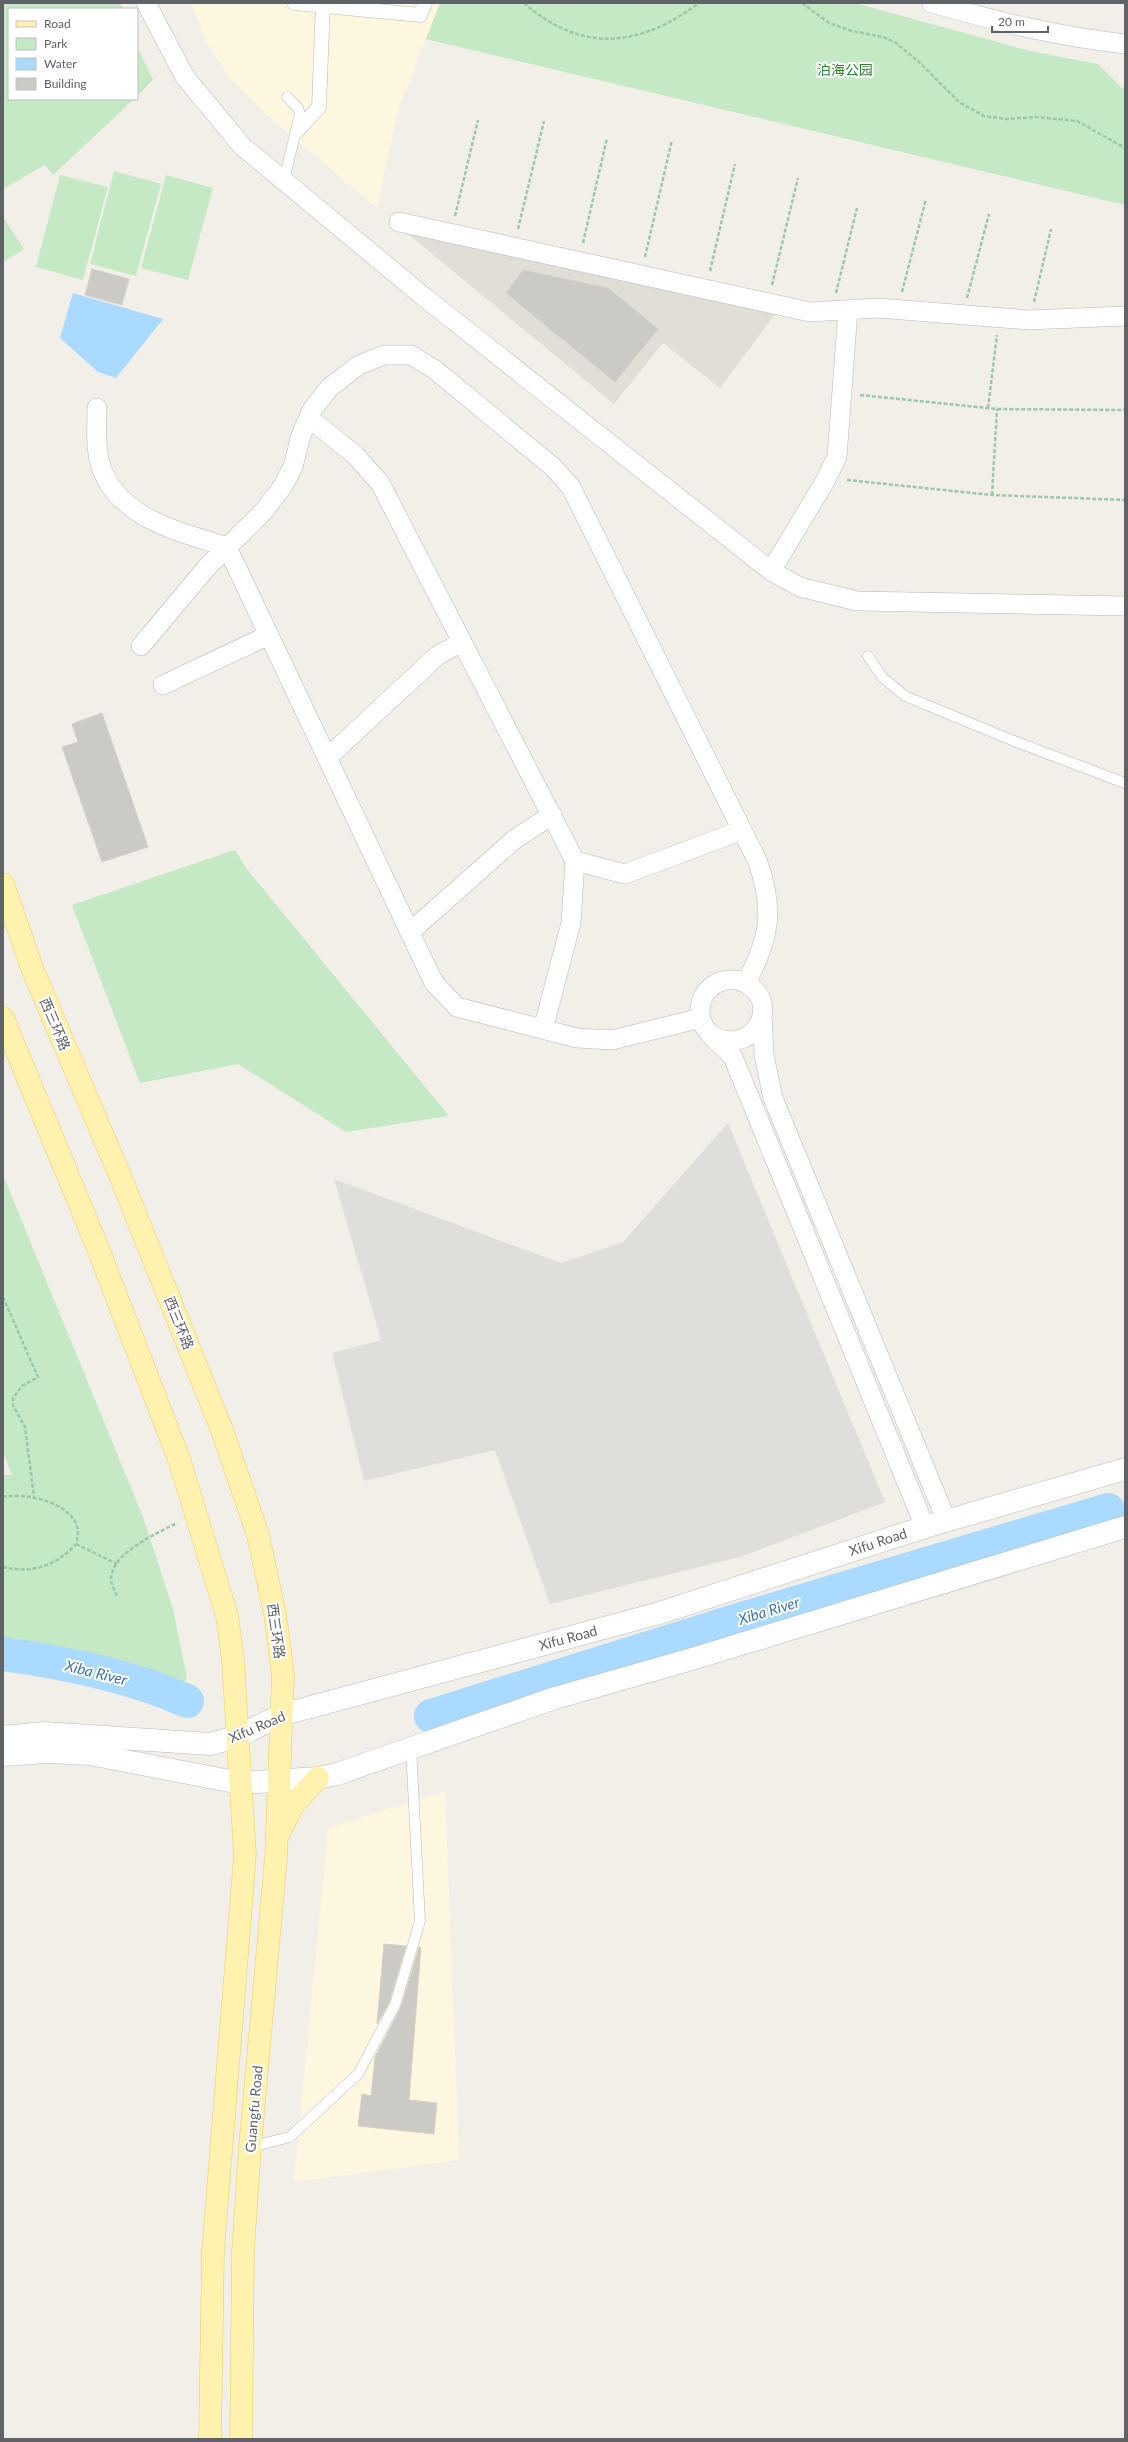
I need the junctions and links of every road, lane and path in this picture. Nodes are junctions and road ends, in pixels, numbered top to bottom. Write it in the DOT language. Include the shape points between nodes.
graph roads {
  1 [pos="146,3"];
  2 [pos="294,3"];
  3 [pos="425,3"];
  4 [pos="524,3"];
  5 [pos="699,3"];
  6 [pos="802,3"];
  7 [pos="932,3"];
  8 [pos="323,4"];
  9 [pos="1125,44"];
  10 [pos="287,97"];
  11 [pos="478,120"];
  12 [pos="544,121"];
  13 [pos="298,130"];
  14 [pos="608,138"];
  15 [pos="672,140"];
  16 [pos="1125,148"];
  17 [pos="735,164"];
  18 [pos="798,178"];
  19 [pos="284,180"];
  20 [pos="926,199"];
  21 [pos="857,208"];
  22 [pos="989,214"];
  23 [pos="398,222"];
  24 [pos="1051,229"];
  25 [pos="451,234"];
  26 [pos="514,248"];
  27 [pos="578,261"];
  28 [pos="641,275"];
  29 [pos="706,289"];
  30 [pos="768,303"];
  31 [pos="840,310"];
  32 [pos="898,310"];
  33 [pos="963,315"];
  34 [pos="1125,316"];
  35 [pos="999,319"];
  36 [pos="1030,320"];
  37 [pos="842,394"];
  38 [pos="97,408"];
  39 [pos="988,408"];
  40 [pos="997,409"];
  41 [pos="1125,410"];
  42 [pos="309,418"];
  43 [pos="827,478"];
  44 [pos="992,495"];
  45 [pos="1125,500"];
  46 [pos="227,547"];
  47 [pos="771,571"];
  48 [pos="1125,606"];
  49 [pos="269,635"];
  50 [pos="462,642"];
  51 [pos="141,646"];
  52 [pos="868,656"];
  53 [pos="163,685"];
  54 [pos="327,758"];
  55 [pos="1125,783"];
  56 [pos="552,815"];
  57 [pos="742,830"];
  58 [pos="575,861"];
  59 [pos="3,884"];
  60 [pos="410,932"];
  61 [pos="746,983"];
  62 [pos="762,1011"];
  63 [pos="3,1018"];
  64 [pos="706,1026"];
  65 [pos="543,1029"];
  66 [pos="3,1298"];
  67 [pos="1125,1468"];
  68 [pos="3,1497"];
  69 [pos="34,1497"];
  70 [pos="197,1512"];
  71 [pos="947,1522"];
  72 [pos="925,1527"];
  73 [pos="1125,1527"];
  74 [pos="76,1544"];
  75 [pos="117,1564"];
  76 [pos="3,1567"];
  77 [pos="117,1596"];
  78 [pos="281,1715"];
  79 [pos="3,1737"];
  80 [pos="237,1737"];
  81 [pos="411,1748"];
  82 [pos="3,1755"];
  83 [pos="318,1778"];
  84 [pos="278,1780"];
  85 [pos="240,1783"];
  86 [pos="276,1840"];
  87 [pos="250,2147"];
  88 [pos="210,2439"];
  89 [pos="241,2439"];
  1 -- 19 [label="street" via="185,77 242,146"];
  2 -- 8 [label="street"];
  3 -- 8 [label="street" via="420,15"];
  4 -- 5 [label="path" via="539,16 570,33 612,39 631,37 675,21"];
  6 -- 16 [label="path" via="829,23 852,32 883,37 896,43 920,62 959,102 984,116 1007,119 1036,117 1077,120"];
  7 -- 9 [label="street" via="1038,31"];
  8 -- 13 [label="street" via="319,107"];
  10 -- 13 [label="lane" via="298,108 300,114"];
  11 -- 25 [label="path"];
  12 -- 26 [label="path"];
  13 -- 19 [label="lane"];
  14 -- 27 [label="path"];
  15 -- 28 [label="path"];
  17 -- 29 [label="path"];
  18 -- 30 [label="path"];
  19 -- 47 [label="street" via="424,297"];
  20 -- 32 [label="path"];
  21 -- 31 [label="path"];
  22 -- 33 [label="path"];
  23 -- 25 [label="street"];
  24 -- 36 [label="path"];
  25 -- 26 [label="street"];
  26 -- 27 [label="street"];
  27 -- 28 [label="street"];
  28 -- 29 [label="street"];
  29 -- 30 [label="street"];
  30 -- 31 [label="street" via="810,312"];
  31 -- 32 [label="street"];
  31 -- 37 [label="street"];
  32 -- 33 [label="street"];
  33 -- 35 [label="street"];
  34 -- 36 [label="street"];
  35 -- 36 [label="street"];
  35 -- 39 [label="path"];
  37 -- 39 [label="path"];
  37 -- 43 [label="street" via="837,457"];
  38 -- 46 [label="street" via="96,435 100,463 110,488 129,507 153,522"];
  39 -- 40 [label="path"];
  40 -- 41 [label="path"];
  40 -- 44 [label="path"];
  42 -- 46 [label="street" via="301,435 293,467 283,486 262,512"];
  42 -- 50 [label="street" via="355,455 380,484"];
  42 -- 57 [label="street" via="329,388 359,365 384,354 411,356 434,369 553,467 571,487"];
  43 -- 44 [label="path"];
  43 -- 47 [label="street"];
  44 -- 45 [label="path"];
  46 -- 49 [label="street"];
  46 -- 51 [label="street"];
  47 -- 48 [label="street" via="800,587 856,601"];
  49 -- 53 [label="street"];
  49 -- 54 [label="street"];
  50 -- 54 [label="street" via="438,655"];
  50 -- 56 [label="street"];
  52 -- 55 [label="lane" via="883,678 906,696"];
  54 -- 60 [label="street"];
  56 -- 58 [label="street"];
  56 -- 60 [label="street" via="515,839"];
  57 -- 58 [label="street" via="625,874"];
  57 -- 61 [label="street" via="766,885 769,912 765,938"];
  58 -- 65 [label="street" via="571,923"];
  59 -- 78 [label="main road, 西三环路" via="32,968 123,1183 222,1430 256,1528 275,1614 283,1675"];
  60 -- 65 [label="street" via="434,983 457,1007"];
  61 -- 62 [label="street" via="758,995"];
  61 -- 64 [label="street" via="730,979 713,985 702,1000"];
  62 -- 64 [label="street" via="757,1028 744,1039 726,1041"];
  62 -- 71 [label="street" via="764,1055 773,1098"];
  63 -- 70 [label="main road" via="100,1254 179,1458"];
  64 -- 65 [label="street" via="612,1040 578,1038"];
  64 -- 72 [label="street" via="733,1057"];
  66 -- 69 [label="path" via="38,1377 22,1386 13,1398 13,1405 25,1427"];
  67 -- 71 [label="main road, Xifu Road"];
  68 -- 69 [label="path"];
  69 -- 74 [label="path" via="52,1503 72,1520 78,1531"];
  70 -- 75 [label="path" via="127,1550"];
  70 -- 80 [label="main road" via="227,1616 233,1660"];
  71 -- 72 [label="main road, Xifu Road"];
  72 -- 78 [label="main road, Xifu Road" via="656,1614"];
  73 -- 81 [label="main road" via="692,1659 555,1698"];
  74 -- 75 [label="path"];
  74 -- 76 [label="path" via="67,1554 44,1567 17,1570"];
  75 -- 77 [label="path" via="111,1578"];
  78 -- 80 [label="main road, Xifu Road"];
  78 -- 84 [label="main road, 西三环路"];
  79 -- 80 [label="main road, Xifu Road" via="44,1733 210,1744"];
  80 -- 85 [label="main road"];
  81 -- 83 [label="main road" via="337,1774"];
  81 -- 87 [label="lane" via="420,1920 395,2005 358,2074 290,2137"];
  82 -- 85 [label="main road" via="47,1752 90,1754"];
  83 -- 84 [label="main road"];
  83 -- 86 [label="main road" via="293,1805"];
  84 -- 85 [label="main road"];
  84 -- 86 [label="main road, Guangfu Road"];
  85 -- 88 [label="main road" via="245,1855 213,2250"];
  86 -- 87 [label="main road, Guangfu Road"];
  87 -- 89 [label="main road, Guangfu Road" via="243,2252"];
}
